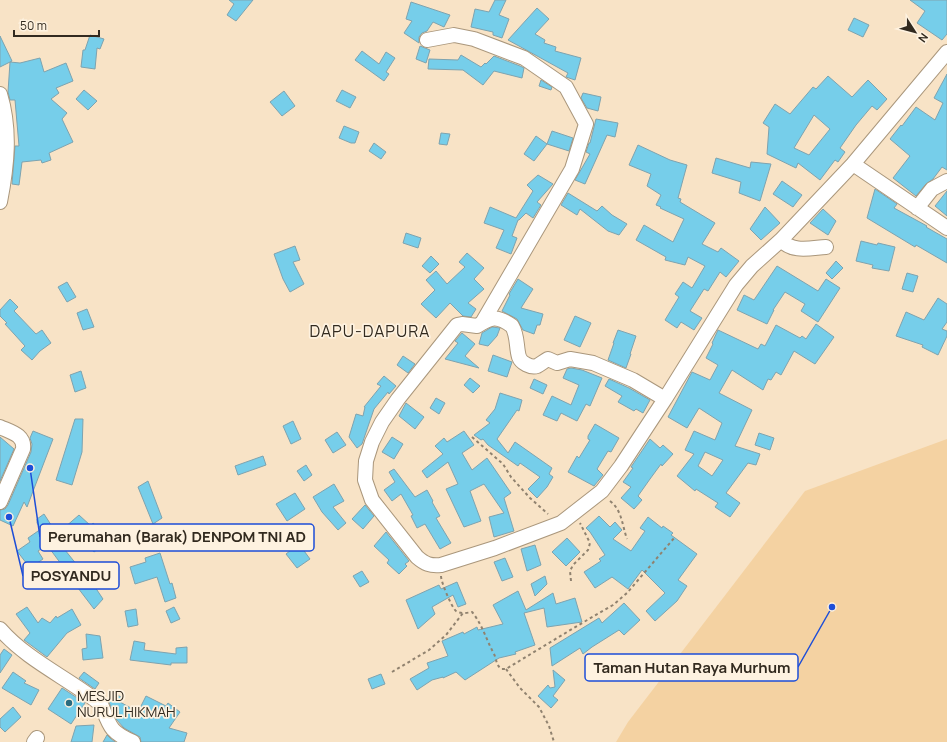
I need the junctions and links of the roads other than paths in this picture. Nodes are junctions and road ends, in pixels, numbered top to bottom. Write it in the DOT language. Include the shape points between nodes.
graph roads {
  1 [pos="427,40"];
  2 [pos="947,52"];
  3 [pos="0,94"];
  4 [pos="853,164"];
  5 [pos="947,181"];
  6 [pos="0,202"];
  7 [pos="917,208"];
  8 [pos="947,228"];
  9 [pos="781,240"];
  10 [pos="826,247"];
  11 [pos="482,323"];
  12 [pos="665,400"];
  13 [pos="0,427"];
  14 [pos="0,502"];
  15 [pos="0,629"];
  16 [pos="133,742"];
  1 -- 11 [label="street" via="454,35 474,39 524,58 566,86 586,124 572,169"];
  2 -- 4 [label="street"];
  3 -- 6 [label="street" via="4,105 8,140"];
  4 -- 7 [label="street"];
  4 -- 9 [label="street"];
  5 -- 7 [label="street" via="932,189"];
  7 -- 8 [label="street"];
  9 -- 10 [label="street" via="792,248"];
  9 -- 12 [label="street" via="752,266 736,285"];
  11 -- 12 [label="street" via="493,318 512,326 518,344 519,358 528,365 537,366 548,359 557,362 570,359 593,363 633,380"];
  11 -- 12 [label="street" via="477,326 457,325 382,422 366,461 365,480 372,500 425,564 441,565 495,548 560,523 574,514 602,491"];
  13 -- 14 [label="street" via="17,435 24,443"];
  15 -- 16 [label="street" via="24,652 101,704 112,729"];
}
